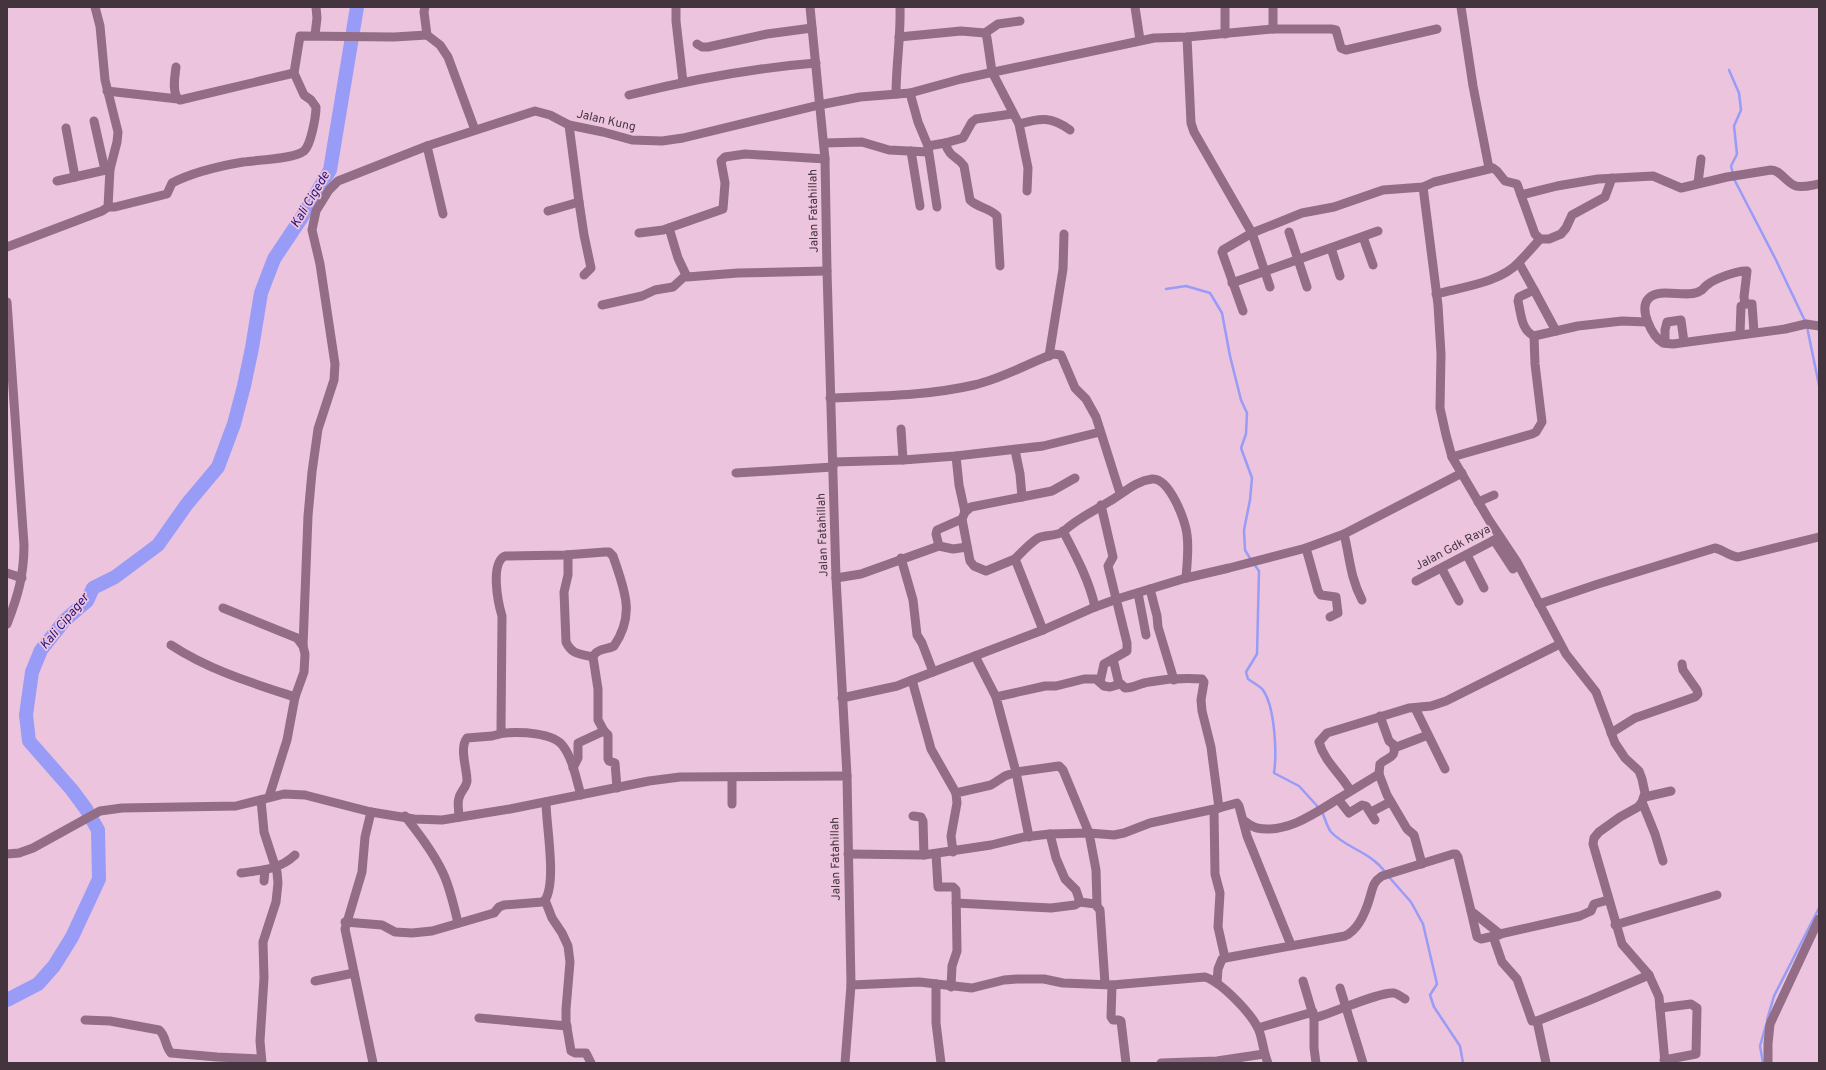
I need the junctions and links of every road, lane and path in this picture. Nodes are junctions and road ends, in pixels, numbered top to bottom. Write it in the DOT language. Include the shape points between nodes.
graph roads {
  1 [pos="95,7"];
  2 [pos="316,7"];
  3 [pos="425,7"];
  4 [pos="676,7"];
  5 [pos="810,7"];
  6 [pos="900,7"];
  7 [pos="1135,7"];
  8 [pos="1225,7"];
  9 [pos="1273,7"];
  10 [pos="1462,7"];
  11 [pos="1020,21"];
  12 [pos="812,28"];
  13 [pos="1273,29"];
  14 [pos="1437,30"];
  15 [pos="985,32"];
  16 [pos="1225,34"];
  17 [pos="315,35"];
  18 [pos="427,35"];
  19 [pos="899,37"];
  20 [pos="1187,37"];
  21 [pos="1140,40"];
  22 [pos="697,44"];
  23 [pos="816,63"];
  24 [pos="176,67"];
  25 [pos="992,72"];
  26 [pos="294,73"];
  27 [pos="683,82"];
  28 [pos="107,91"];
  29 [pos="910,92"];
  30 [pos="896,94"];
  31 [pos="629,96"];
  32 [pos="178,99"];
  33 [pos="819,105"];
  34 [pos="1012,114"];
  35 [pos="94,121"];
  36 [pos="1019,124"];
  37 [pos="569,125"];
  38 [pos="66,128"];
  39 [pos="475,130"];
  40 [pos="1070,130"];
  41 [pos="945,142"];
  42 [pos="824,143"];
  43 [pos="427,146"];
  44 [pos="928,149"];
  45 [pos="911,151"];
  46 [pos="1701,158"];
  47 [pos="825,159"];
  48 [pos="1489,168"];
  49 [pos="108,169"];
  50 [pos="75,177"];
  51 [pos="1612,178"];
  52 [pos="57,181"];
  53 [pos="1698,183"];
  54 [pos="1819,184"];
  55 [pos="1423,187"];
  56 [pos="1027,191"];
  57 [pos="1521,195"];
  58 [pos="579,202"];
  59 [pos="920,206"];
  60 [pos="108,207"];
  61 [pos="937,207"];
  62 [pos="548,211"];
  63 [pos="443,214"];
  64 [pos="669,228"];
  65 [pos="1378,231"];
  66 [pos="1290,232"];
  67 [pos="639,233"];
  68 [pos="1252,233"];
  69 [pos="1064,234"];
  70 [pos="1363,237"];
  71 [pos="1540,239"];
  72 [pos="7,247"];
  73 [pos="1332,248"];
  74 [pos="1297,259"];
  75 [pos="1519,263"];
  76 [pos="1373,265"];
  77 [pos="1000,266"];
  78 [pos="1265,270"];
  79 [pos="826,271"];
  80 [pos="584,275"];
  81 [pos="685,276"];
  82 [pos="1340,276"];
  83 [pos="1232,283"];
  84 [pos="1270,287"];
  85 [pos="1307,287"];
  86 [pos="1534,290"];
  87 [pos="1436,294"];
  88 [pos="7,302"];
  89 [pos="1745,304"];
  90 [pos="602,305"];
  91 [pos="1243,311"];
  92 [pos="1646,322"];
  93 [pos="1819,326"];
  94 [pos="1556,331"];
  95 [pos="1754,332"];
  96 [pos="1740,334"];
  97 [pos="1534,336"];
  98 [pos="1684,342"];
  99 [pos="1665,343"];
  100 [pos="1049,356"];
  101 [pos="830,398"];
  102 [pos="901,429"];
  103 [pos="1100,432"];
  104 [pos="1015,450"];
  105 [pos="956,456"];
  106 [pos="1452,457"];
  107 [pos="903,460"];
  108 [pos="833,464"];
  109 [pos="736,473"];
  110 [pos="1462,473"];
  111 [pos="1075,478"];
  112 [pos="1120,493"];
  113 [pos="1494,495"];
  114 [pos="1022,497"];
  115 [pos="1478,502"];
  116 [pos="1101,505"];
  117 [pos="964,516"];
  118 [pos="1064,531"];
  119 [pos="1344,534"];
  120 [pos="1819,537"];
  121 [pos="1497,538"];
  122 [pos="939,546"];
  123 [pos="967,547"];
  124 [pos="1306,548"];
  125 [pos="568,555"];
  126 [pos="1467,555"];
  127 [pos="901,558"];
  128 [pos="1015,558"];
  129 [pos="1442,569"];
  130 [pos="1513,569"];
  131 [pos="7,574"];
  132 [pos="22,578"];
  133 [pos="836,578"];
  134 [pos="1186,578"];
  135 [pos="1416,581"];
  136 [pos="1484,588"];
  137 [pos="1150,589"];
  138 [pos="1138,593"];
  139 [pos="1117,599"];
  140 [pos="1362,600"];
  141 [pos="1459,601"];
  142 [pos="1539,604"];
  143 [pos="1095,607"];
  144 [pos="223,608"];
  145 [pos="1330,617"];
  146 [pos="7,624"];
  147 [pos="1043,630"];
  148 [pos="1146,635"];
  149 [pos="1560,644"];
  150 [pos="171,645"];
  151 [pos="303,646"];
  152 [pos="975,656"];
  153 [pos="594,657"];
  154 [pos="1113,658"];
  155 [pos="1682,664"];
  156 [pos="933,672"];
  157 [pos="912,680"];
  158 [pos="1174,680"];
  159 [pos="1100,682"];
  160 [pos="1119,684"];
  161 [pos="295,697"];
  162 [pos="996,697"];
  163 [pos="842,698"];
  164 [pos="1415,708"];
  165 [pos="1380,716"];
  166 [pos="604,731"];
  167 [pos="504,733"];
  168 [pos="1611,733"];
  169 [pos="1428,735"];
  170 [pos="1394,748"];
  171 [pos="573,768"];
  172 [pos="1444,769"];
  173 [pos="1016,772"];
  174 [pos="1379,774"];
  175 [pos="847,776"];
  176 [pos="732,778"];
  177 [pos="617,788"];
  178 [pos="1350,790"];
  179 [pos="1671,791"];
  180 [pos="956,793"];
  181 [pos="580,795"];
  182 [pos="265,799"];
  183 [pos="1338,799"];
  184 [pos="1643,800"];
  185 [pos="546,802"];
  186 [pos="1390,802"];
  187 [pos="732,804"];
  188 [pos="1216,809"];
  189 [pos="371,812"];
  190 [pos="401,816"];
  191 [pos="913,816"];
  192 [pos="459,817"];
  193 [pos="1243,820"];
  194 [pos="1089,833"];
  195 [pos="1050,834"];
  196 [pos="1029,837"];
  197 [pos="953,852"];
  198 [pos="7,854"];
  199 [pos="848,854"];
  200 [pos="936,854"];
  201 [pos="295,855"];
  202 [pos="924,855"];
  203 [pos="1663,861"];
  204 [pos="1422,864"];
  205 [pos="275,868"];
  206 [pos="265,870"];
  207 [pos="241,872"];
  208 [pos="264,881"];
  209 [pos="1717,895"];
  210 [pos="545,900"];
  211 [pos="1608,900"];
  212 [pos="1080,902"];
  213 [pos="956,903"];
  214 [pos="1097,905"];
  215 [pos="1470,911"];
  216 [pos="1819,919"];
  217 [pos="346,922"];
  218 [pos="458,923"];
  219 [pos="1615,925"];
  220 [pos="1496,935"];
  221 [pos="1291,945"];
  222 [pos="1225,958"];
  223 [pos="354,973"];
  224 [pos="1649,975"];
  225 [pos="315,981"];
  226 [pos="1303,981"];
  227 [pos="1217,983"];
  228 [pos="936,984"];
  229 [pos="851,985"];
  230 [pos="1108,985"];
  231 [pos="951,987"];
  232 [pos="1340,988"];
  233 [pos="1405,999"];
  234 [pos="1347,1008"];
  235 [pos="1660,1008"];
  236 [pos="1314,1015"];
  237 [pos="480,1018"];
  238 [pos="85,1020"];
  239 [pos="1537,1020"];
  240 [pos="567,1026"];
  241 [pos="1258,1028"];
  242 [pos="1264,1054"];
  243 [pos="261,1061"];
  244 [pos="1665,1062"];
  245 [pos="373,1063"];
  246 [pos="591,1063"];
  247 [pos="845,1063"];
  248 [pos="941,1063"];
  249 [pos="1126,1063"];
  250 [pos="1161,1063"];
  251 [pos="1268,1063"];
  252 [pos="1316,1063"];
  253 [pos="1363,1063"];
  254 [pos="1546,1063"];
  255 [pos="1768,1063"];
  1 -- 28 [label="street" via="100,26 102,64"];
  2 -- 17 [label="street"];
  3 -- 18 [label="street"];
  4 -- 27 [label="street"];
  5 -- 12 [label="street, Jalan Fatahillah"];
  6 -- 19 [label="street"];
  7 -- 21 [label="street"];
  8 -- 16 [label="street"];
  9 -- 13 [label="street"];
  10 -- 48 [label="street" via="1473,86"];
  11 -- 15 [label="street" via="998,24"];
  12 -- 22 [label="street" via="767,34 708,47"];
  12 -- 23 [label="street, Jalan Fatahillah"];
  13 -- 14 [label="street, Jalan Kung" via="1336,30 1341,48 1346,50"];
  13 -- 16 [label="street, Jalan Kung"];
  15 -- 19 [label="street" via="960,31"];
  15 -- 25 [label="street"];
  16 -- 20 [label="street, Jalan Kung"];
  17 -- 18 [label="street"];
  17 -- 26 [label="street" via="299,36"];
  18 -- 39 [label="street" via="440,45 448,57"];
  19 -- 30 [label="street"];
  20 -- 21 [label="street, Jalan Kung"];
  20 -- 68 [label="street" via="1191,123"];
  21 -- 25 [label="street, Jalan Kung"];
  23 -- 27 [label="street" via="774,66"];
  23 -- 33 [label="street, Jalan Fatahillah"];
  24 -- 32 [label="street" via="175,92"];
  25 -- 29 [label="street, Jalan Kung"];
  25 -- 34 [label="street"];
  26 -- 32 [label="street" via="224,91"];
  26 -- 60 [label="street" via="304,95 316,107 308,144 304,151 191,175 172,183 167,194 163,196"];
  27 -- 31 [label="street"];
  28 -- 32 [label="street"];
  28 -- 49 [label="street" via="118,132"];
  29 -- 30 [label="street, Jalan Kung"];
  29 -- 44 [label="street"];
  30 -- 33 [label="street, Jalan Kung" via="860,97"];
  33 -- 37 [label="street, Jalan Kung" via="662,141 632,140"];
  33 -- 42 [label="street, Jalan Fatahillah"];
  34 -- 36 [label="street"];
  34 -- 41 [label="street" via="976,119 965,137"];
  35 -- 49 [label="street"];
  36 -- 40 [label="street" via="1051,119"];
  36 -- 56 [label="street" via="1028,168"];
  37 -- 39 [label="street, Jalan Kung" via="550,115 536,112"];
  37 -- 58 [label="street"];
  38 -- 50 [label="street"];
  39 -- 43 [label="street, Jalan Kung"];
  41 -- 44 [label="street"];
  41 -- 77 [label="street" via="948,153 964,166 970,200 993,211 997,216"];
  42 -- 45 [label="street" via="862,142 889,150"];
  42 -- 47 [label="street, Jalan Fatahillah"];
  43 -- 63 [label="street"];
  43 -- 151 [label="street, Jalan Kung" via="338,181 329,190 313,221 312,238 320,264 334,380 318,429 312,472"];
  44 -- 45 [label="street"];
  44 -- 61 [label="street"];
  45 -- 59 [label="street"];
  46 -- 53 [label="street"];
  47 -- 64 [label="street" via="745,154 724,157 721,161 725,184 723,208"];
  47 -- 79 [label="street, Jalan Fatahillah"];
  48 -- 55 [label="street"];
  48 -- 57 [label="street" via="1497,171 1505,181 1517,184"];
  49 -- 50 [label="street"];
  49 -- 60 [label="street"];
  50 -- 52 [label="street"];
  51 -- 53 [label="street" via="1656,176 1681,188"];
  51 -- 57 [label="street" via="1562,185"];
  51 -- 71 [label="street" via="1605,196 1572,215 1568,226 1561,234"];
  53 -- 54 [label="street" via="1775,170 1796,186"];
  55 -- 68 [label="street" via="1384,190 1334,207 1302,213"];
  55 -- 87 [label="street"];
  57 -- 71 [label="street" via="1535,234"];
  58 -- 62 [label="street"];
  58 -- 80 [label="street" via="591,268"];
  60 -- 72 [label="street"];
  64 -- 67 [label="street"];
  64 -- 81 [label="street"];
  65 -- 70 [label="street"];
  66 -- 74 [label="street"];
  68 -- 78 [label="street"];
  68 -- 83 [label="street" via="1222,252"];
  69 -- 100 [label="street" via="1063,269"];
  70 -- 73 [label="street"];
  70 -- 76 [label="street"];
  71 -- 75 [label="street"];
  73 -- 74 [label="street"];
  73 -- 82 [label="street"];
  74 -- 78 [label="street"];
  74 -- 85 [label="street"];
  75 -- 86 [label="street"];
  75 -- 87 [label="street" via="1478,284"];
  78 -- 83 [label="street"];
  78 -- 84 [label="street"];
  79 -- 81 [label="street" via="738,273 690,278"];
  79 -- 101 [label="street, Jalan Fatahillah"];
  81 -- 90 [label="street" via="673,286"];
  83 -- 91 [label="street"];
  86 -- 94 [label="street"];
  86 -- 97 [label="street" via="1519,297 1518,301 1524,328"];
  87 -- 106 [label="street" via="1441,354 1440,408"];
  88 -- 132 [label="street" via="22,499"];
  89 -- 92 [label="street" via="1747,273 1743,270 1713,282 1696,293 1670,293 1650,297 1646,303"];
  89 -- 95 [label="street" via="1752,304"];
  89 -- 96 [label="street" via="1740,310"];
  92 -- 94 [label="street" via="1622,321"];
  92 -- 99 [label="street" via="1660,341"];
  93 -- 95 [label="street" via="1807,324"];
  94 -- 97 [label="street"];
  95 -- 96 [label="street"];
  96 -- 98 [label="street"];
  97 -- 106 [label="street" via="1542,417 1540,428 1532,434"];
  98 -- 99 [label="street"];
  98 -- 99 [label="street" via="1681,320 1667,322"];
  100 -- 101 [label="street" via="993,380 974,385 892,396"];
  100 -- 103 [label="street" via="1058,354 1063,357 1075,388 1096,416"];
  101 -- 108 [label="street, Jalan Fatahillah"];
  102 -- 107 [label="street"];
  103 -- 104 [label="street"];
  103 -- 112 [label="street"];
  104 -- 105 [label="street"];
  104 -- 114 [label="street"];
  105 -- 107 [label="street"];
  105 -- 117 [label="street"];
  106 -- 110 [label="street"];
  107 -- 108 [label="street"];
  108 -- 109 [label="street"];
  108 -- 133 [label="street, Jalan Fatahillah"];
  110 -- 115 [label="street"];
  110 -- 119 [label="street"];
  111 -- 114 [label="street" via="1052,491"];
  112 -- 116 [label="street"];
  112 -- 134 [label="street" via="1139,482 1154,479 1166,485 1181,514 1187,535"];
  113 -- 115 [label="street"];
  114 -- 117 [label="street" via="971,507"];
  115 -- 121 [label="street"];
  116 -- 118 [label="street" via="1073,521"];
  116 -- 139 [label="street" via="1113,557 1108,566"];
  117 -- 122 [label="street" via="938,530 936,534"];
  117 -- 123 [label="street"];
  118 -- 128 [label="street" via="1038,538"];
  118 -- 143 [label="street" via="1084,571"];
  119 -- 124 [label="street"];
  119 -- 140 [label="street" via="1352,575"];
  120 -- 142 [label="street" via="1738,557 1721,549 1710,549"];
  121 -- 126 [label="street, Jalan Gdk Raya"];
  121 -- 130 [label="street"];
  121 -- 142 [label="street" via="1517,562"];
  122 -- 123 [label="street" via="953,549"];
  122 -- 127 [label="street"];
  123 -- 128 [label="street" via="970,562 986,571"];
  124 -- 134 [label="street"];
  124 -- 145 [label="street" via="1318,591 1321,595 1336,597 1338,613"];
  125 -- 153 [label="street" via="568,575 564,592 566,642 569,650 575,654"];
  125 -- 153 [label="street" via="604,552 611,554 626,596 627,610 619,639 613,647 600,650"];
  125 -- 167 [label="street" via="506,556 498,563 498,607 502,616 500,725"];
  126 -- 129 [label="street, Jalan Gdk Raya"];
  126 -- 136 [label="street"];
  127 -- 133 [label="street" via="861,574"];
  127 -- 156 [label="street" via="913,600 917,635"];
  128 -- 147 [label="street"];
  129 -- 135 [label="street, Jalan Gdk Raya"];
  129 -- 141 [label="street"];
  131 -- 132 [label="street"];
  132 -- 146 [label="street"];
  133 -- 163 [label="street, Jalan Fatahillah"];
  134 -- 137 [label="street"];
  137 -- 138 [label="street"];
  137 -- 158 [label="street"];
  138 -- 139 [label="street"];
  138 -- 148 [label="street"];
  139 -- 143 [label="street"];
  139 -- 154 [label="street" via="1128,649"];
  142 -- 149 [label="street"];
  143 -- 147 [label="street"];
  144 -- 151 [label="street" via="297,638"];
  147 -- 152 [label="street"];
  149 -- 164 [label="street" via="1446,701"];
  149 -- 168 [label="street" via="1596,692"];
  150 -- 161 [label="street" via="208,666"];
  151 -- 161 [label="street, Jalan Kung" via="304,672"];
  152 -- 156 [label="street"];
  152 -- 162 [label="street"];
  153 -- 166 [label="street" via="598,720"];
  154 -- 159 [label="street" via="1104,664"];
  154 -- 160 [label="street"];
  155 -- 168 [label="street" via="1683,670 1697,690 1698,694 1695,697 1635,718"];
  156 -- 157 [label="street"];
  157 -- 163 [label="street" via="897,686"];
  157 -- 180 [label="street" via="930,749"];
  158 -- 160 [label="street" via="1148,682 1129,688"];
  158 -- 188 [label="street" via="1202,679 1204,682 1202,711 1211,747"];
  159 -- 160 [label="street" via="1110,687"];
  159 -- 162 [label="street" via="1096,679 1084,679"];
  161 -- 182 [label="street, Jalan Kung" via="287,740"];
  162 -- 173 [label="street"];
  163 -- 175 [label="street, Jalan Fatahillah"];
  164 -- 165 [label="street"];
  164 -- 169 [label="street"];
  165 -- 170 [label="street"];
  165 -- 178 [label="street" via="1326,733 1319,742 1328,763"];
  166 -- 171 [label="street" via="578,743 578,758"];
  166 -- 177 [label="street" via="608,736 608,760 615,765"];
  167 -- 171 [label="street" via="524,732 554,739 563,745"];
  167 -- 192 [label="street" via="465,740 466,781 459,798"];
  168 -- 184 [label="street" via="1617,746 1639,771 1644,787"];
  169 -- 170 [label="street"];
  169 -- 172 [label="street"];
  170 -- 174 [label="street" via="1394,755 1380,764"];
  171 -- 181 [label="street"];
  173 -- 180 [label="street" via="991,785"];
  173 -- 194 [label="street" via="1059,766 1063,770"];
  173 -- 196 [label="street"];
  174 -- 178 [label="street"];
  174 -- 186 [label="street"];
  175 -- 176 [label="street"];
  175 -- 199 [label="street, Jalan Fatahillah"];
  176 -- 177 [label="street" via="680,777"];
  176 -- 187 [label="street"];
  177 -- 181 [label="street"];
  178 -- 183 [label="street"];
  179 -- 184 [label="street"];
  180 -- 197 [label="street" via="951,836"];
  181 -- 185 [label="street"];
  182 -- 189 [label="street" via="284,794 305,796"];
  182 -- 198 [label="street" via="236,806 122,808 100,811 33,848"];
  182 -- 205 [label="street" via="264,832"];
  183 -- 186 [label="street" via="1348,813 1362,805 1366,806 1373,816"];
  183 -- 193 [label="street" via="1286,826 1256,828"];
  184 -- 203 [label="street"];
  184 -- 211 [label="street" via="1638,807 1620,817 1594,838 1593,844"];
  185 -- 192 [label="street"];
  185 -- 210 [label="street" via="551,869 548,896"];
  186 -- 204 [label="street" via="1407,829 1414,835"];
  188 -- 193 [label="street" via="1237,803"];
  188 -- 194 [label="street" via="1150,823 1114,835"];
  188 -- 222 [label="street" via="1215,874 1220,898 1218,927"];
  189 -- 190 [label="street"];
  189 -- 217 [label="street" via="365,837 362,872"];
  190 -- 192 [label="street" via="428,820"];
  190 -- 218 [label="street" via="426,844 443,873"];
  191 -- 202 [label="street" via="921,817 923,820"];
  193 -- 221 [label="street"];
  194 -- 195 [label="street"];
  194 -- 214 [label="street" via="1096,870"];
  195 -- 196 [label="street"];
  195 -- 212 [label="street" via="1065,879 1076,890"];
  196 -- 197 [label="street"];
  197 -- 200 [label="street"];
  199 -- 202 [label="street"];
  199 -- 229 [label="street, Jalan Fatahillah"];
  200 -- 202 [label="street"];
  200 -- 213 [label="street" via="938,887 955,888"];
  201 -- 205 [label="street"];
  204 -- 215 [label="street" via="1456,854"];
  204 -- 221 [label="street" via="1376,880 1366,908 1352,933"];
  205 -- 206 [label="street"];
  205 -- 243 [label="street" via="278,883 276,902 263,942"];
  206 -- 207 [label="street"];
  206 -- 208 [label="street"];
  209 -- 219 [label="street"];
  210 -- 218 [label="street" via="504,905 494,912"];
  210 -- 240 [label="street" via="552,918 562,933 569,954"];
  211 -- 219 [label="street"];
  211 -- 220 [label="street" via="1594,904 1591,911 1580,916"];
  212 -- 213 [label="street" via="1051,908"];
  212 -- 214 [label="street"];
  213 -- 231 [label="street" via="957,951 952,966"];
  214 -- 230 [label="street" via="1101,913"];
  215 -- 220 [label="street"];
  215 -- 220 [label="street" via="1475,936 1481,939"];
  216 -- 255 [label="street" via="1770,1024"];
  217 -- 218 [label="street" via="382,925 395,932 412,933 432,931"];
  217 -- 223 [label="street" via="346,938"];
  219 -- 224 [label="street" via="1624,948"];
  220 -- 239 [label="street" via="1502,962 1517,979 1531,1020"];
  221 -- 222 [label="street"];
  222 -- 227 [label="street" via="1219,964"];
  223 -- 225 [label="street"];
  223 -- 245 [label="street"];
  224 -- 235 [label="street" via="1655,986"];
  224 -- 239 [label="street"];
  226 -- 236 [label="street"];
  227 -- 230 [label="street" via="1205,977"];
  227 -- 241 [label="street" via="1243,1007"];
  228 -- 229 [label="street" via="919,982"];
  228 -- 231 [label="street"];
  228 -- 248 [label="street" via="936,1023"];
  229 -- 247 [label="street, Jalan Fatahillah"];
  230 -- 231 [label="street" via="1017,978 977,988"];
  230 -- 249 [label="street" via="1111,1017 1113,1020 1121,1021"];
  232 -- 234 [label="street"];
  233 -- 234 [label="street" via="1395,993 1384,994"];
  234 -- 236 [label="street"];
  234 -- 253 [label="street"];
  235 -- 244 [label="street"];
  235 -- 244 [label="street" via="1691,1004 1697,1008 1697,1052"];
  236 -- 241 [label="street"];
  236 -- 252 [label="street"];
  237 -- 240 [label="street"];
  238 -- 243 [label="street" via="110,1021 160,1030 170,1053"];
  239 -- 254 [label="street"];
  240 -- 246 [label="street" via="572,1050 575,1053 586,1053"];
  241 -- 242 [label="street"];
  242 -- 250 [label="street"];
  242 -- 251 [label="street"];
}
